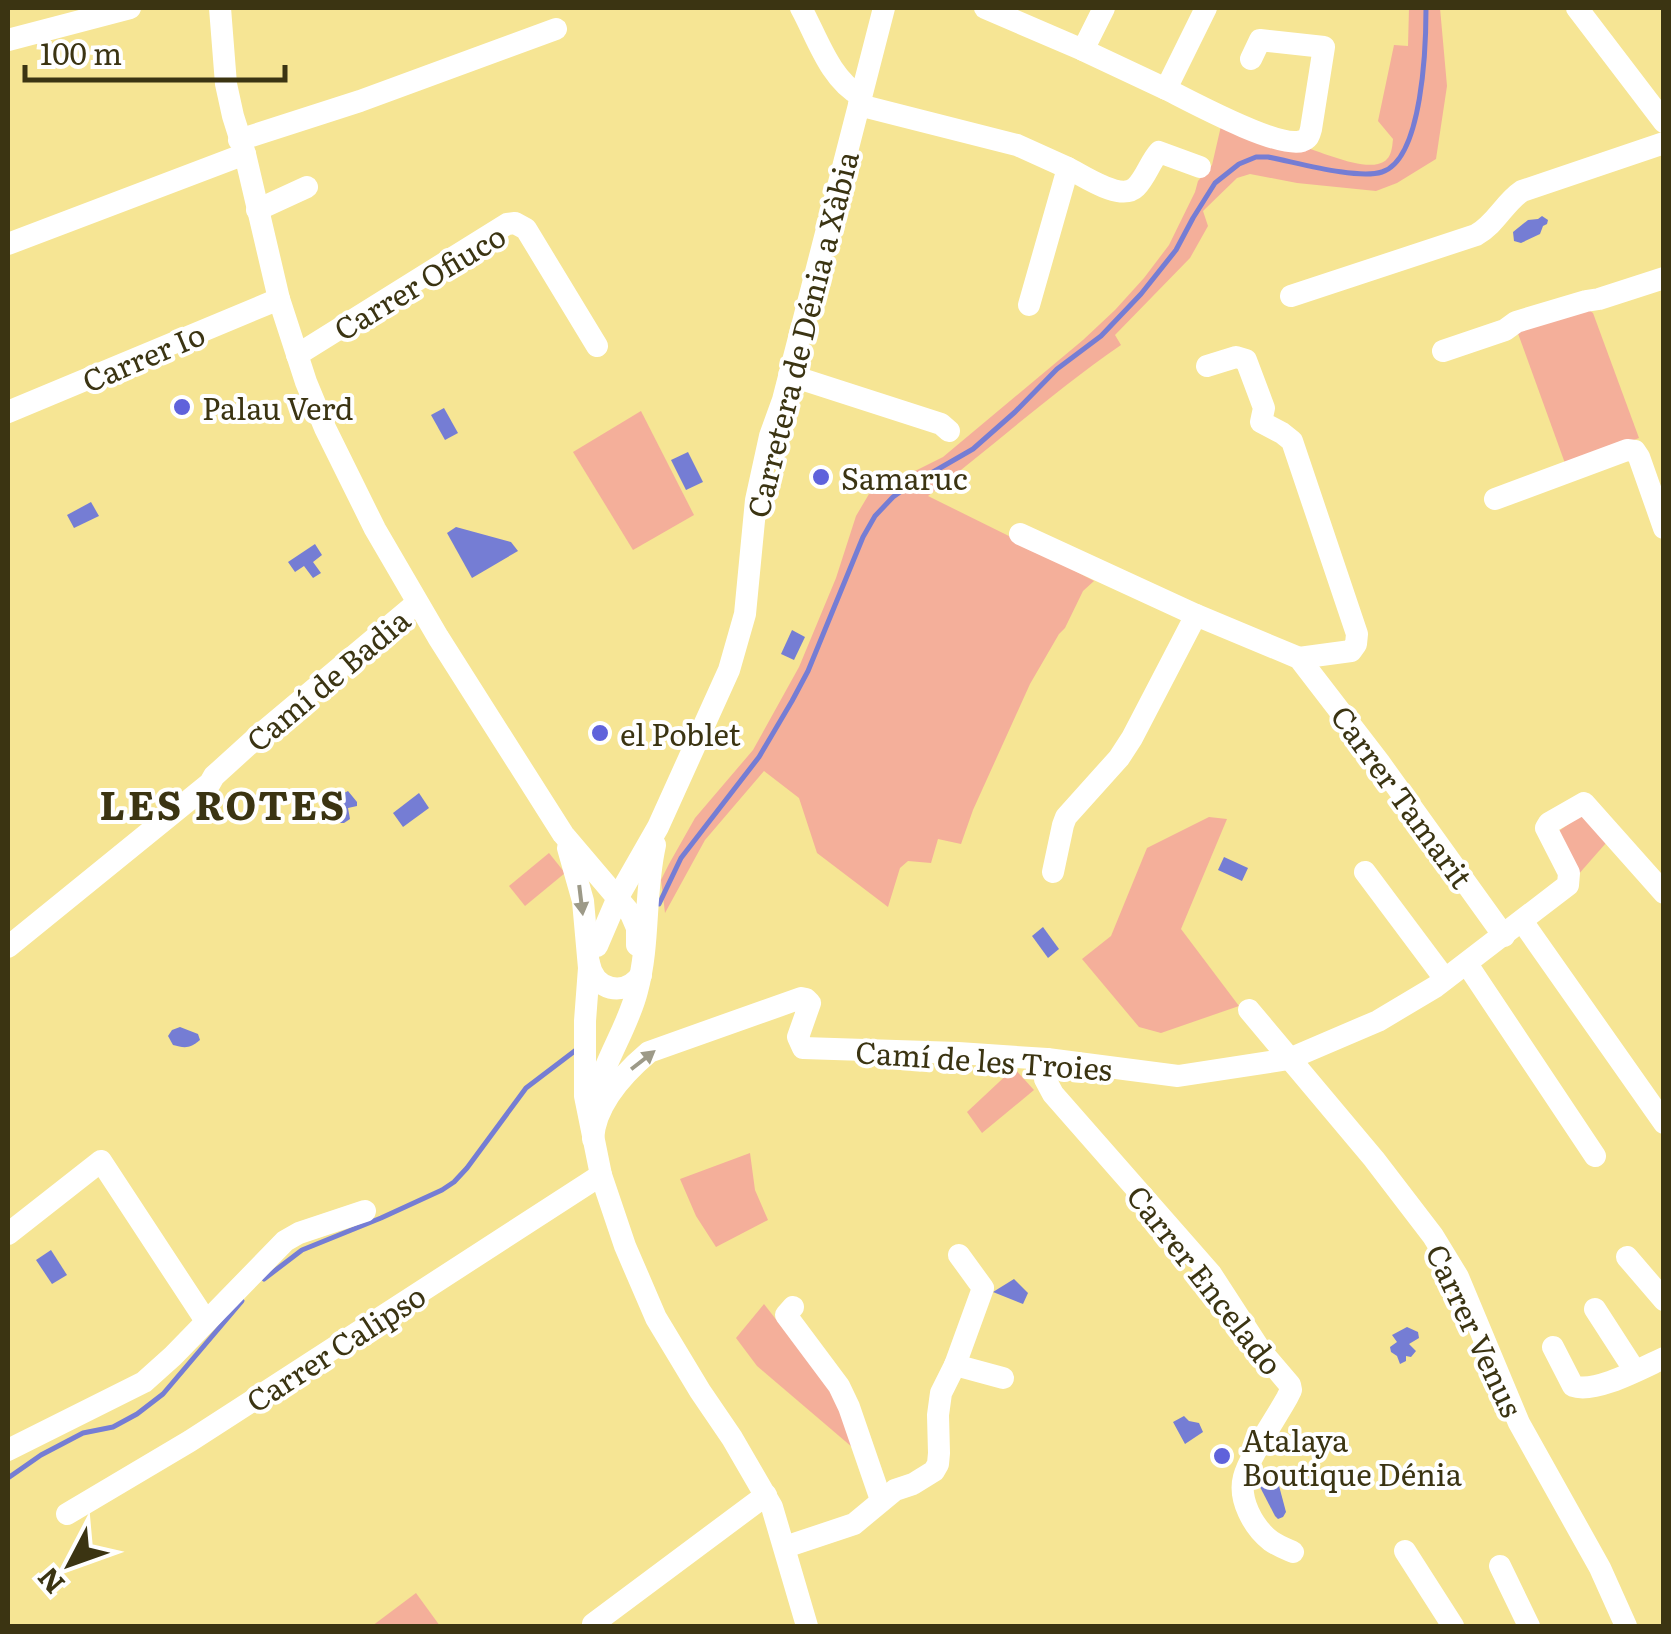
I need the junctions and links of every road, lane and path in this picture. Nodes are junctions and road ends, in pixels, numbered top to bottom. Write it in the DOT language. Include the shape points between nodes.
graph roads {
  1 [pos="130,8"];
  2 [pos="220,8"];
  3 [pos="801,8"];
  4 [pos="884,8"];
  5 [pos="985,8"];
  6 [pos="1104,8"];
  7 [pos="1206,8"];
  8 [pos="1577,8"];
  9 [pos="556,29"];
  10 [pos="8,40"];
  11 [pos="1082,50"];
  12 [pos="1250,59"];
  13 [pos="1166,90"];
  14 [pos="860,100"];
  15 [pos="1664,122"];
  16 [pos="1664,144"];
  17 [pos="242,147"];
  18 [pos="1200,167"];
  19 [pos="1068,168"];
  20 [pos="307,187"];
  21 [pos="257,210"];
  22 [pos="8,244"];
  23 [pos="1664,278"];
  24 [pos="1290,296"];
  25 [pos="279,299"];
  26 [pos="1029,306"];
  27 [pos="597,346"];
  28 [pos="1444,351"];
  29 [pos="297,355"];
  30 [pos="1207,366"];
  31 [pos="789,375"];
  32 [pos="8,412"];
  33 [pos="949,431"];
  34 [pos="1494,499"];
  35 [pos="1664,528"];
  36 [pos="1020,534"];
  37 [pos="417,603"];
  38 [pos="1196,614"];
  39 [pos="1299,658"];
  40 [pos="658,827"];
  41 [pos="563,834"];
  42 [pos="1054,872"];
  43 [pos="1365,872"];
  44 [pos="1664,893"];
  45 [pos="618,897"];
  46 [pos="1513,928"];
  47 [pos="8,947"];
  48 [pos="642,956"];
  49 [pos="593,957"];
  50 [pos="1466,964"];
  51 [pos="1445,979"];
  52 [pos="1249,1010"];
  53 [pos="1289,1058"];
  54 [pos="1047,1059"];
  55 [pos="1664,1123"];
  56 [pos="592,1135"];
  57 [pos="1595,1156"];
  58 [pos="601,1175"];
  59 [pos="365,1211"];
  60 [pos="8,1234"];
  61 [pos="959,1255"];
  62 [pos="1628,1257"];
  63 [pos="1664,1300"];
  64 [pos="794,1308"];
  65 [pos="1595,1309"];
  66 [pos="206,1321"];
  67 [pos="1552,1346"];
  68 [pos="1664,1358"];
  69 [pos="955,1365"];
  70 [pos="1635,1371"];
  71 [pos="1002,1378"];
  72 [pos="8,1450"];
  73 [pos="766,1495"];
  74 [pos="881,1500"];
  75 [pos="67,1514"];
  76 [pos="785,1547"];
  77 [pos="1405,1551"];
  78 [pos="1293,1552"];
  79 [pos="1500,1566"];
  80 [pos="593,1624"];
  81 [pos="806,1626"];
  82 [pos="1452,1626"];
  83 [pos="1529,1626"];
  84 [pos="1626,1626"];
  1 -- 10 [label="street"];
  2 -- 17 [label="street" via="226,84"];
  3 -- 14 [label="street" via="838,77"];
  4 -- 14 [label="street, Carretera de Dénia a Xàbia"];
  5 -- 11 [label="street"];
  6 -- 11 [label="street"];
  7 -- 13 [label="street"];
  8 -- 15 [label="street"];
  9 -- 17 [label="street"];
  11 -- 13 [label="street"];
  12 -- 13 [label="street" via="1260,40 1324,47 1306,139 1290,141 1241,126"];
  14 -- 19 [label="street" via="1017,145"];
  14 -- 31 [label="street, Carretera de Dénia a Xàbia"];
  16 -- 24 [label="street" via="1522,191 1476,234"];
  17 -- 21 [label="street"];
  17 -- 22 [label="street"];
  18 -- 19 [label="street" via="1159,152 1127,192"];
  19 -- 26 [label="street"];
  20 -- 21 [label="street"];
  21 -- 25 [label="street"];
  23 -- 28 [label="street"];
  25 -- 29 [label="street"];
  25 -- 32 [label="street, Carrer Io"];
  27 -- 29 [label="street, Carrer Ofiuco" via="526,229 515,223"];
  29 -- 37 [label="street" via="325,428"];
  30 -- 39 [label="street" via="1246,360 1264,408 1261,422 1292,441 1357,634 1351,651"];
  31 -- 33 [label="street"];
  31 -- 40 [label="street, Carretera de Dénia a Xàbia" via="756,500 739,640"];
  34 -- 35 [label="street" via="1635,451"];
  36 -- 38 [label="street, Carrer Tamarit"];
  37 -- 41 [label="street"];
  37 -- 47 [label="street, Camí de Badia"];
  38 -- 39 [label="street, Carrer Tamarit"];
  38 -- 42 [label="street" via="1132,738 1066,817"];
  39 -- 46 [label="street, Carrer Tamarit"];
  40 -- 45 [label="street, Carretera de Dénia a Xàbia"];
  40 -- 48 [label="street, Carretera de Dénia a Xàbia"];
  41 -- 45 [label="street"];
  41 -- 49 [label="street, one-way"];
  43 -- 51 [label="street"];
  44 -- 46 [label="street, Camí de les Troies" via="1584,804 1546,828 1570,873 1568,885"];
  45 -- 48 [label="street" via="634,920"];
  45 -- 49 [label="street, Carretera de Dénia a Xàbia"];
  46 -- 50 [label="street, Camí de les Troies"];
  46 -- 55 [label="street, Carrer Tamarit"];
  48 -- 49 [label="street" via="622,937 611,936"];
  48 -- 49 [label="street" via="628,987 612,989 596,980"];
  48 -- 56 [label="street, Carretera de Dénia a Xàbia" via="632,1009 595,1100"];
  49 -- 56 [label="street, Carretera de Dénia a Xàbia" via="584,1021"];
  50 -- 51 [label="street, Camí de les Troies"];
  50 -- 57 [label="street"];
  51 -- 53 [label="street, Camí de les Troies" via="1378,1021"];
  52 -- 53 [label="street, Carrer Venus"];
  53 -- 54 [label="street, Camí de les Troies" via="1178,1076"];
  53 -- 84 [label="street, Carrer Venus" via="1433,1236 1458,1277 1519,1423"];
  56 -- 54 [label="street, Camí de les Troies, one-way" via="602,1105 649,1052 800,998 810,1003 798,1037 803,1048"];
  54 -- 78 [label="street, Carrer Encelado" via="1045,1079 1053,1094 1210,1274 1290,1384 1244,1475 1243,1490 1252,1520 1272,1542"];
  56 -- 58 [label="street, Carretera de Dénia a Xàbia"];
  58 -- 73 [label="street, Carretera de Dénia a Xàbia" via="656,1318"];
  58 -- 75 [label="street, Carrer Calipso"];
  59 -- 66 [label="street" via="286,1240"];
  60 -- 66 [label="street" via="101,1161"];
  61 -- 69 [label="street" via="983,1288"];
  62 -- 63 [label="street"];
  64 -- 74 [label="street" via="786,1315 839,1386"];
  65 -- 70 [label="street"];
  66 -- 72 [label="street" via="144,1382"];
  67 -- 70 [label="street" via="1578,1389"];
  68 -- 70 [label="street"];
  69 -- 71 [label="street"];
  69 -- 74 [label="street" via="941,1393 938,1464"];
  73 -- 76 [label="street, Carretera de Dénia a Xàbia"];
  73 -- 80 [label="street"];
  74 -- 76 [label="street" via="854,1524"];
  76 -- 81 [label="street, Carretera de Dénia a Xàbia"];
  77 -- 82 [label="street"];
  79 -- 83 [label="street"];
}
